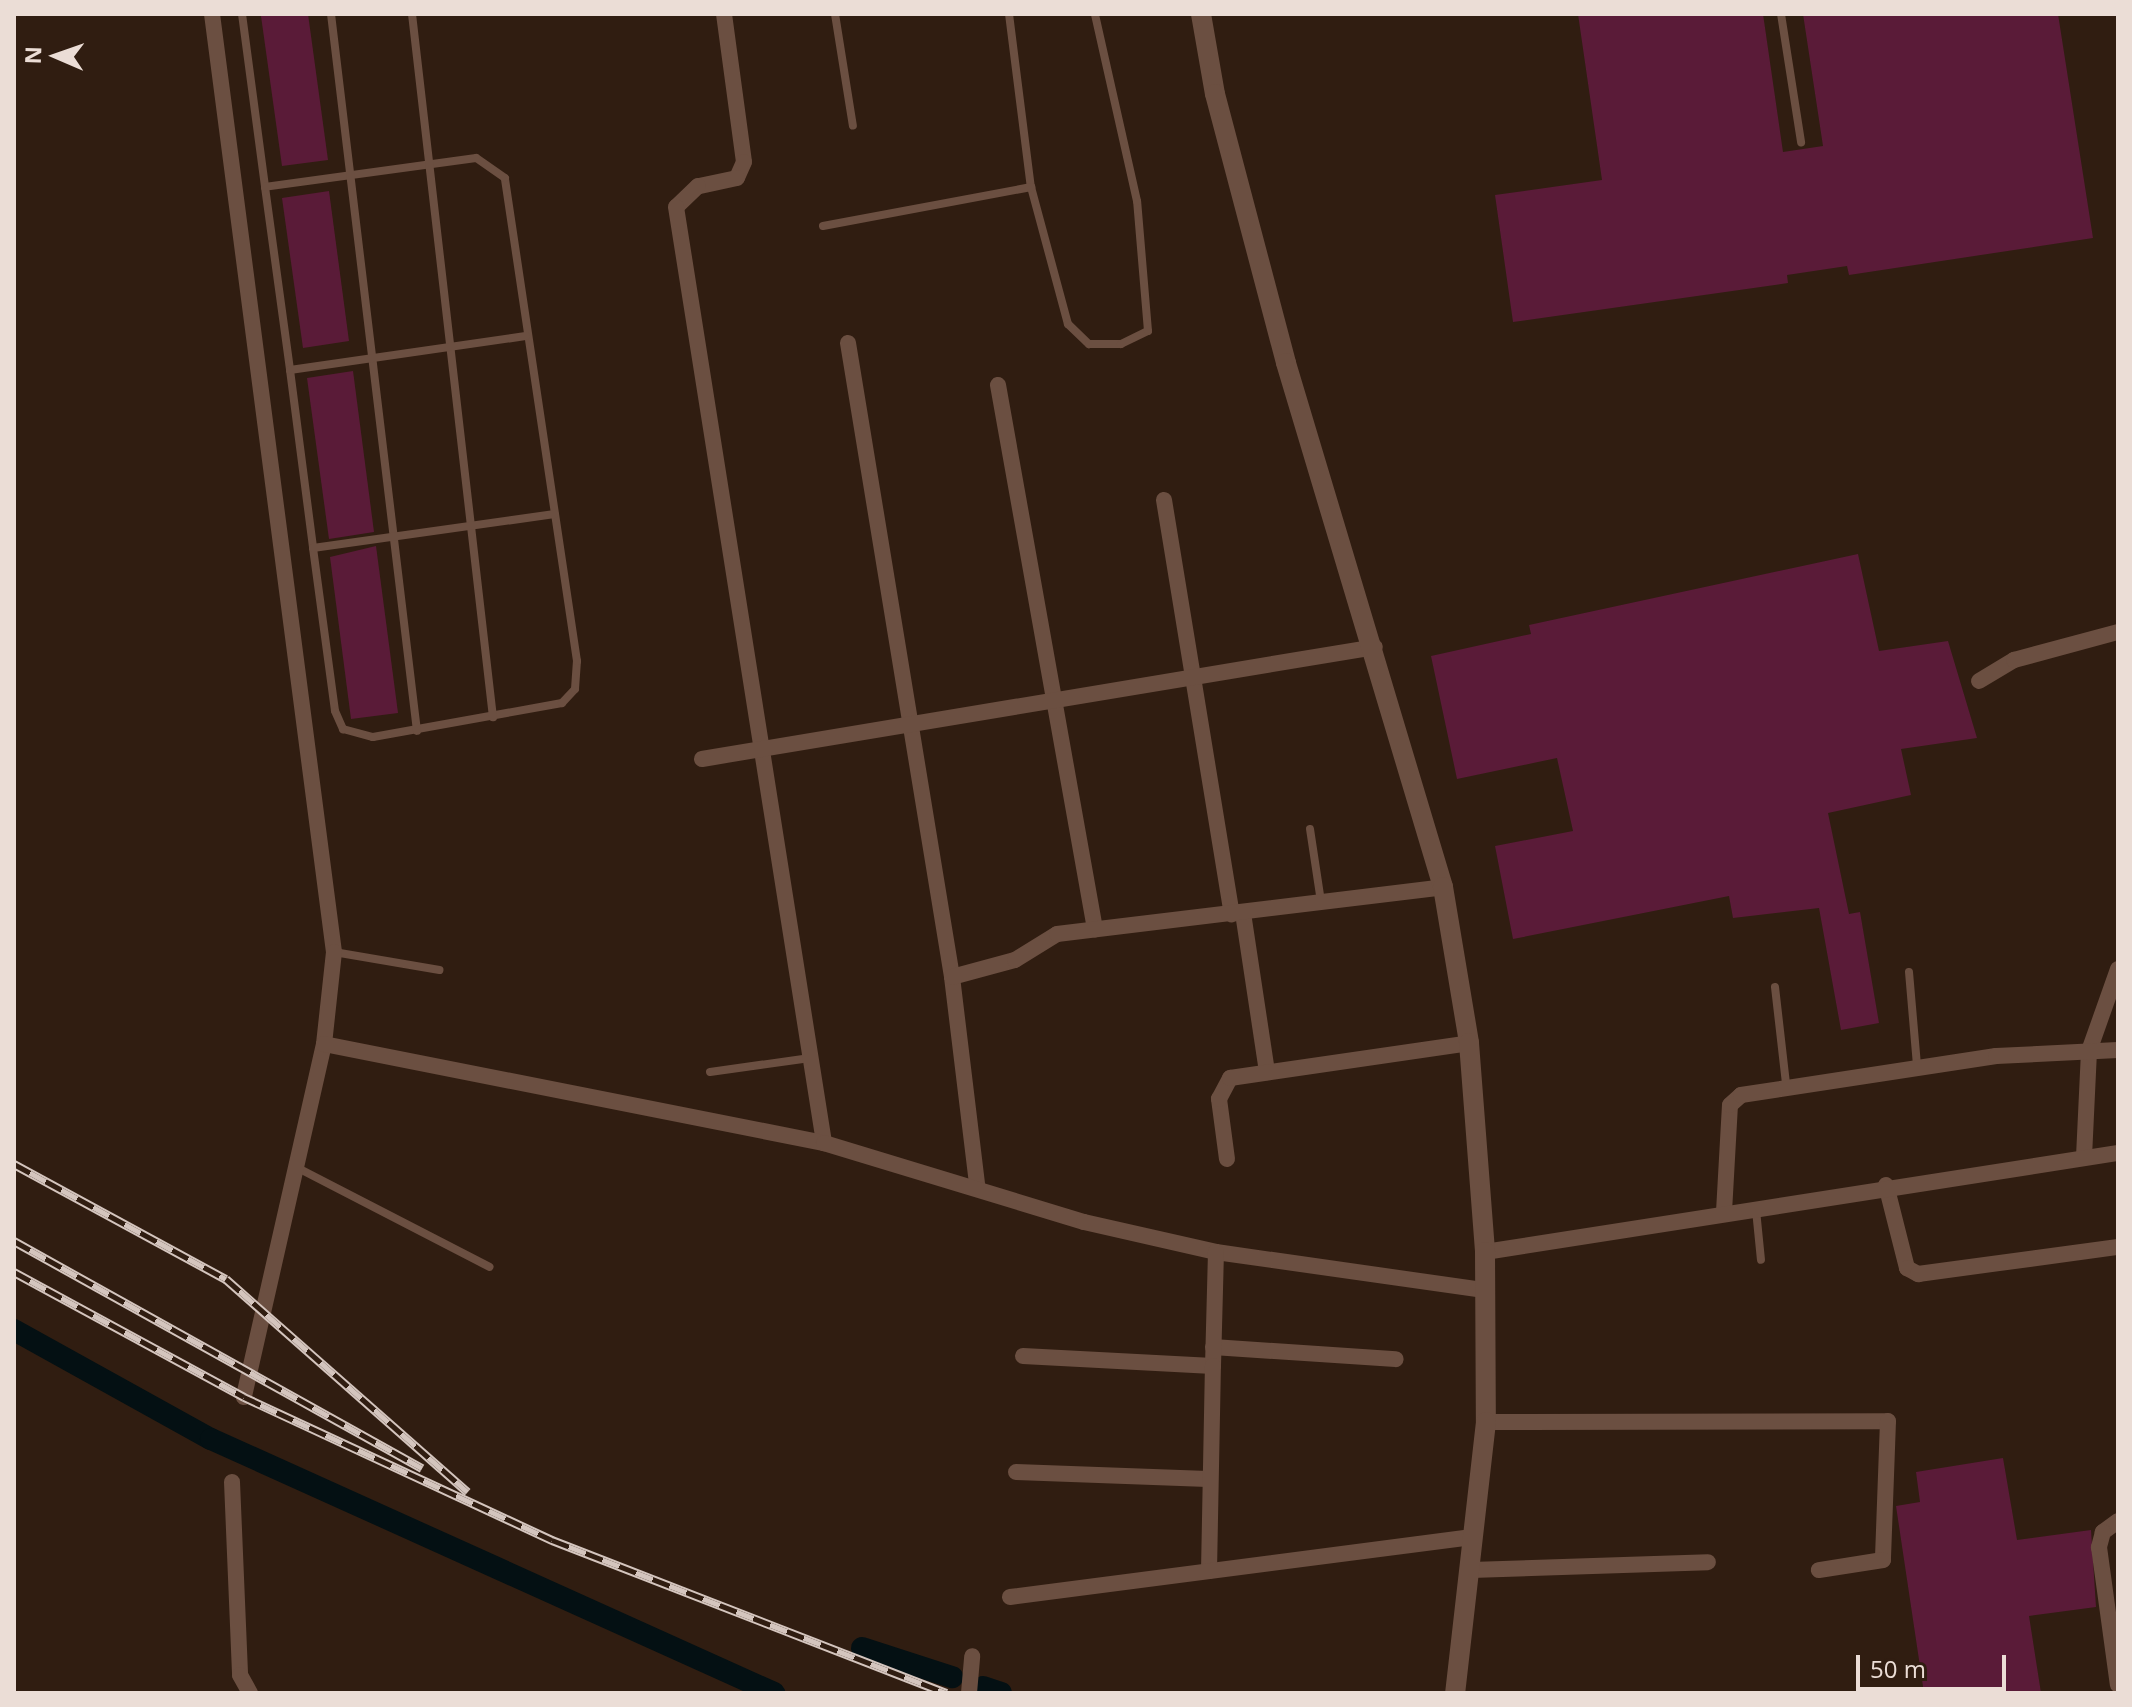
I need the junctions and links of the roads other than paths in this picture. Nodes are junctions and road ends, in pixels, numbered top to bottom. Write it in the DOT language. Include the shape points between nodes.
graph roads {
  1 [pos="212,14"];
  2 [pos="242,14"];
  3 [pos="331,14"];
  4 [pos="412,14"];
  5 [pos="724,14"];
  6 [pos="835,14"];
  7 [pos="1009,14"];
  8 [pos="1095,14"];
  9 [pos="1201,14"];
  10 [pos="1781,14"];
  11 [pos="853,126"];
  12 [pos="1801,142"];
  13 [pos="433,164"];
  14 [pos="354,176"];
  15 [pos="265,187"];
  16 [pos="1031,187"];
  17 [pos="823,226"];
  18 [pos="526,336"];
  19 [pos="848,343"];
  20 [pos="452,345"];
  21 [pos="374,356"];
  22 [pos="290,370"];
  23 [pos="998,385"];
  24 [pos="1164,500"];
  25 [pos="555,514"];
  26 [pos="472,526"];
  27 [pos="396,536"];
  28 [pos="313,548"];
  29 [pos="2118,632"];
  30 [pos="1375,647"];
  31 [pos="1188,674"];
  32 [pos="1979,681"];
  33 [pos="1055,700"];
  34 [pos="493,717"];
  35 [pos="911,721"];
  36 [pos="417,731"];
  37 [pos="757,750"];
  38 [pos="702,759"];
  39 [pos="1310,829"];
  40 [pos="1443,887"];
  41 [pos="1321,903"];
  42 [pos="1238,914"];
  43 [pos="1095,929"];
  44 [pos="334,952"];
  45 [pos="2118,969"];
  46 [pos="439,970"];
  47 [pos="1909,972"];
  48 [pos="952,977"];
  49 [pos="1775,987"];
  50 [pos="1469,1043"];
  51 [pos="324,1044"];
  52 [pos="2118,1050"];
  53 [pos="2089,1051"];
  54 [pos="810,1058"];
  55 [pos="1917,1066"];
  56 [pos="710,1072"];
  57 [pos="1267,1072"];
  58 [pos="1786,1084"];
  59 [pos="824,1143"];
  60 [pos="2118,1153"];
  61 [pos="2084,1157"];
  62 [pos="1227,1159"];
  63 [pos="294,1165"];
  64 [pos="977,1185"];
  65 [pos="1886,1185"];
  66 [pos="1756,1210"];
  67 [pos="1724,1212"];
  68 [pos="2118,1247"];
  69 [pos="1216,1252"];
  70 [pos="1485,1252"];
  71 [pos="1761,1260"];
  72 [pos="490,1267"];
  73 [pos="1484,1290"];
  74 [pos="1213,1347"];
  75 [pos="1023,1356"];
  76 [pos="1396,1359"];
  77 [pos="1213,1366"];
  78 [pos="244,1397"];
  79 [pos="1486,1422"];
  80 [pos="1016,1472"];
  81 [pos="1208,1479"];
  82 [pos="232,1482"];
  83 [pos="2118,1521"];
  84 [pos="1472,1537"];
  85 [pos="1708,1562"];
  86 [pos="1471,1570"];
  87 [pos="1819,1570"];
  88 [pos="1209,1571"];
  89 [pos="1010,1597"];
  90 [pos="972,1656"];
  91 [pos="2118,1685"];
  92 [pos="250,1693"];
  93 [pos="969,1693"];
  94 [pos="1455,1693"];
  1 -- 44 [label="street"];
  2 -- 15 [label="lane"];
  3 -- 14 [label="lane"];
  4 -- 13 [label="lane"];
  5 -- 37 [label="street" via="744,162 737,178 698,186 676,207"];
  6 -- 11 [label="lane"];
  7 -- 16 [label="lane"];
  8 -- 16 [label="lane" via="1137,201 1148,331 1121,344 1089,344 1068,324"];
  9 -- 30 [label="street" via="1215,94 1286,363"];
  10 -- 12 [label="lane"];
  13 -- 14 [label="lane"];
  13 -- 18 [label="lane" via="476,158 505,178"];
  13 -- 20 [label="lane"];
  14 -- 15 [label="lane"];
  14 -- 21 [label="lane"];
  15 -- 22 [label="lane"];
  16 -- 17 [label="lane"];
  18 -- 20 [label="lane"];
  18 -- 25 [label="lane"];
  19 -- 35 [label="street"];
  20 -- 21 [label="lane"];
  20 -- 26 [label="lane"];
  21 -- 22 [label="lane"];
  21 -- 27 [label="lane"];
  22 -- 28 [label="lane"];
  23 -- 33 [label="street"];
  24 -- 31 [label="street"];
  25 -- 26 [label="lane"];
  25 -- 34 [label="lane" via="575,689 543,711"];
  26 -- 27 [label="lane"];
  26 -- 34 [label="lane"];
  27 -- 28 [label="lane"];
  27 -- 36 [label="lane"];
  28 -- 36 [label="lane" via="343,729 373,737"];
  29 -- 32 [label="street" via="2014,660"];
  30 -- 31 [label="street"];
  30 -- 40 [label="street"];
  31 -- 33 [label="street"];
  31 -- 42 [label="street"];
  33 -- 35 [label="street"];
  33 -- 43 [label="street"];
  34 -- 36 [label="lane"];
  35 -- 37 [label="street"];
  35 -- 48 [label="street"];
  37 -- 38 [label="street"];
  37 -- 54 [label="street"];
  39 -- 41 [label="lane"];
  40 -- 41 [label="street"];
  40 -- 50 [label="street"];
  41 -- 42 [label="street"];
  42 -- 43 [label="street"];
  42 -- 57 [label="street"];
  43 -- 48 [label="street" via="1057,934 1015,960"];
  44 -- 46 [label="lane"];
  44 -- 51 [label="street"];
  45 -- 53 [label="street"];
  47 -- 55 [label="lane"];
  48 -- 64 [label="street"];
  49 -- 58 [label="lane"];
  50 -- 57 [label="street"];
  50 -- 70 [label="street"];
  51 -- 59 [label="street"];
  51 -- 63 [label="street"];
  52 -- 53 [label="street"];
  53 -- 55 [label="street"];
  53 -- 61 [label="street"];
  54 -- 56 [label="lane"];
  54 -- 59 [label="street"];
  55 -- 58 [label="street"];
  57 -- 62 [label="street" via="1241,1074 1220,1086"];
  58 -- 67 [label="street" via="1730,1105"];
  59 -- 64 [label="street"];
  60 -- 61 [label="street"];
  61 -- 65 [label="street"];
  63 -- 72 [label="lane"];
  63 -- 78 [label="street"];
  64 -- 69 [label="street" via="1084,1222"];
  65 -- 66 [label="street"];
  65 -- 68 [label="street" via="1907,1268 1918,1274"];
  66 -- 67 [label="street"];
  66 -- 71 [label="lane"];
  67 -- 70 [label="street"];
  69 -- 73 [label="street"];
  69 -- 74 [label="street"];
  70 -- 73 [label="street"];
  73 -- 79 [label="street"];
  74 -- 76 [label="street"];
  74 -- 77 [label="street"];
  75 -- 77 [label="street"];
  77 -- 81 [label="street"];
  79 -- 84 [label="street"];
  79 -- 87 [label="street" via="1888,1421 1883,1560"];
  80 -- 81 [label="street"];
  81 -- 88 [label="street"];
  82 -- 92 [label="street" via="240,1675"];
  83 -- 91 [label="street" via="2103,1532 2099,1547"];
  84 -- 86 [label="street"];
  84 -- 88 [label="street"];
  85 -- 86 [label="street"];
  86 -- 94 [label="street"];
  88 -- 89 [label="street"];
  90 -- 93 [label="street"];
}
